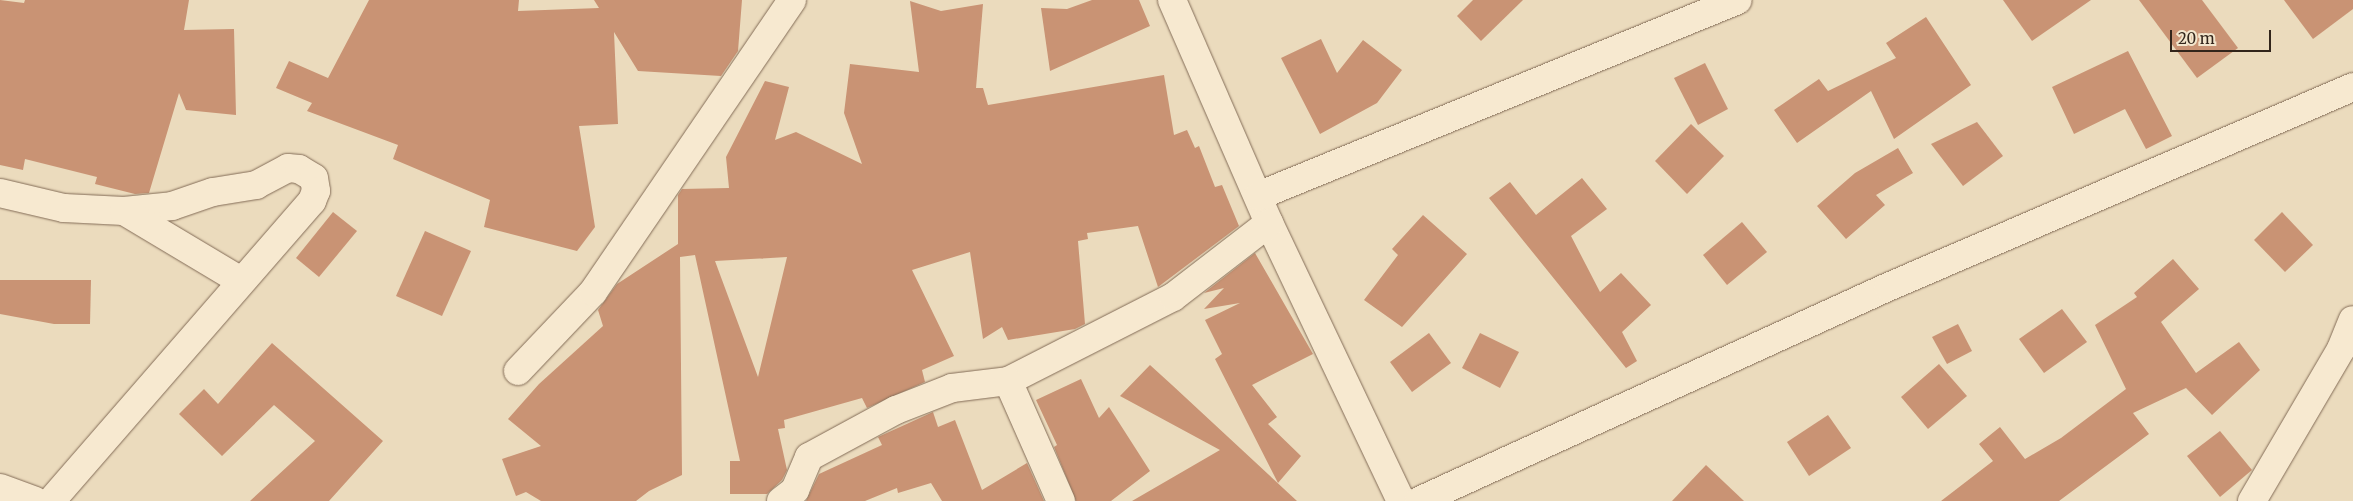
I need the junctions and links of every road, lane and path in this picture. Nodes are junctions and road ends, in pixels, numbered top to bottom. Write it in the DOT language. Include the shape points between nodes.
graph roads {
  1 [pos="792,0"];
  2 [pos="1172,0"];
  3 [pos="1738,0"];
  4 [pos="2353,87"];
  5 [pos="0,193"];
  6 [pos="1258,196"];
  7 [pos="124,210"];
  8 [pos="1269,223"];
  9 [pos="241,281"];
  10 [pos="2353,320"];
  11 [pos="518,370"];
  12 [pos="1008,381"];
  13 [pos="0,488"];
  14 [pos="36,501"];
  15 [pos="51,501"];
  16 [pos="781,501"];
  17 [pos="1061,501"];
  18 [pos="1402,501"];
  19 [pos="1419,501"];
  20 [pos="2252,501"];
  1 -- 11 [label="street" via="593,292"];
  2 -- 6 [label="street"];
  3 -- 6 [label="street"];
  4 -- 19 [label="street" via="1888,287"];
  5 -- 7 [label="street" via="64,208"];
  6 -- 8 [label="street"];
  7 -- 9 [label="street"];
  7 -- 9 [label="street" via="172,206 213,192 256,185 288,168 299,169 314,178 316,191 312,201"];
  8 -- 12 [label="street" via="1173,297"];
  8 -- 18 [label="street"];
  9 -- 15 [label="street"];
  10 -- 20 [label="street" via="2341,349"];
  12 -- 16 [label="street" via="952,388 896,410 810,458 795,490"];
  12 -- 17 [label="street"];
  13 -- 14 [label="street"];
}
